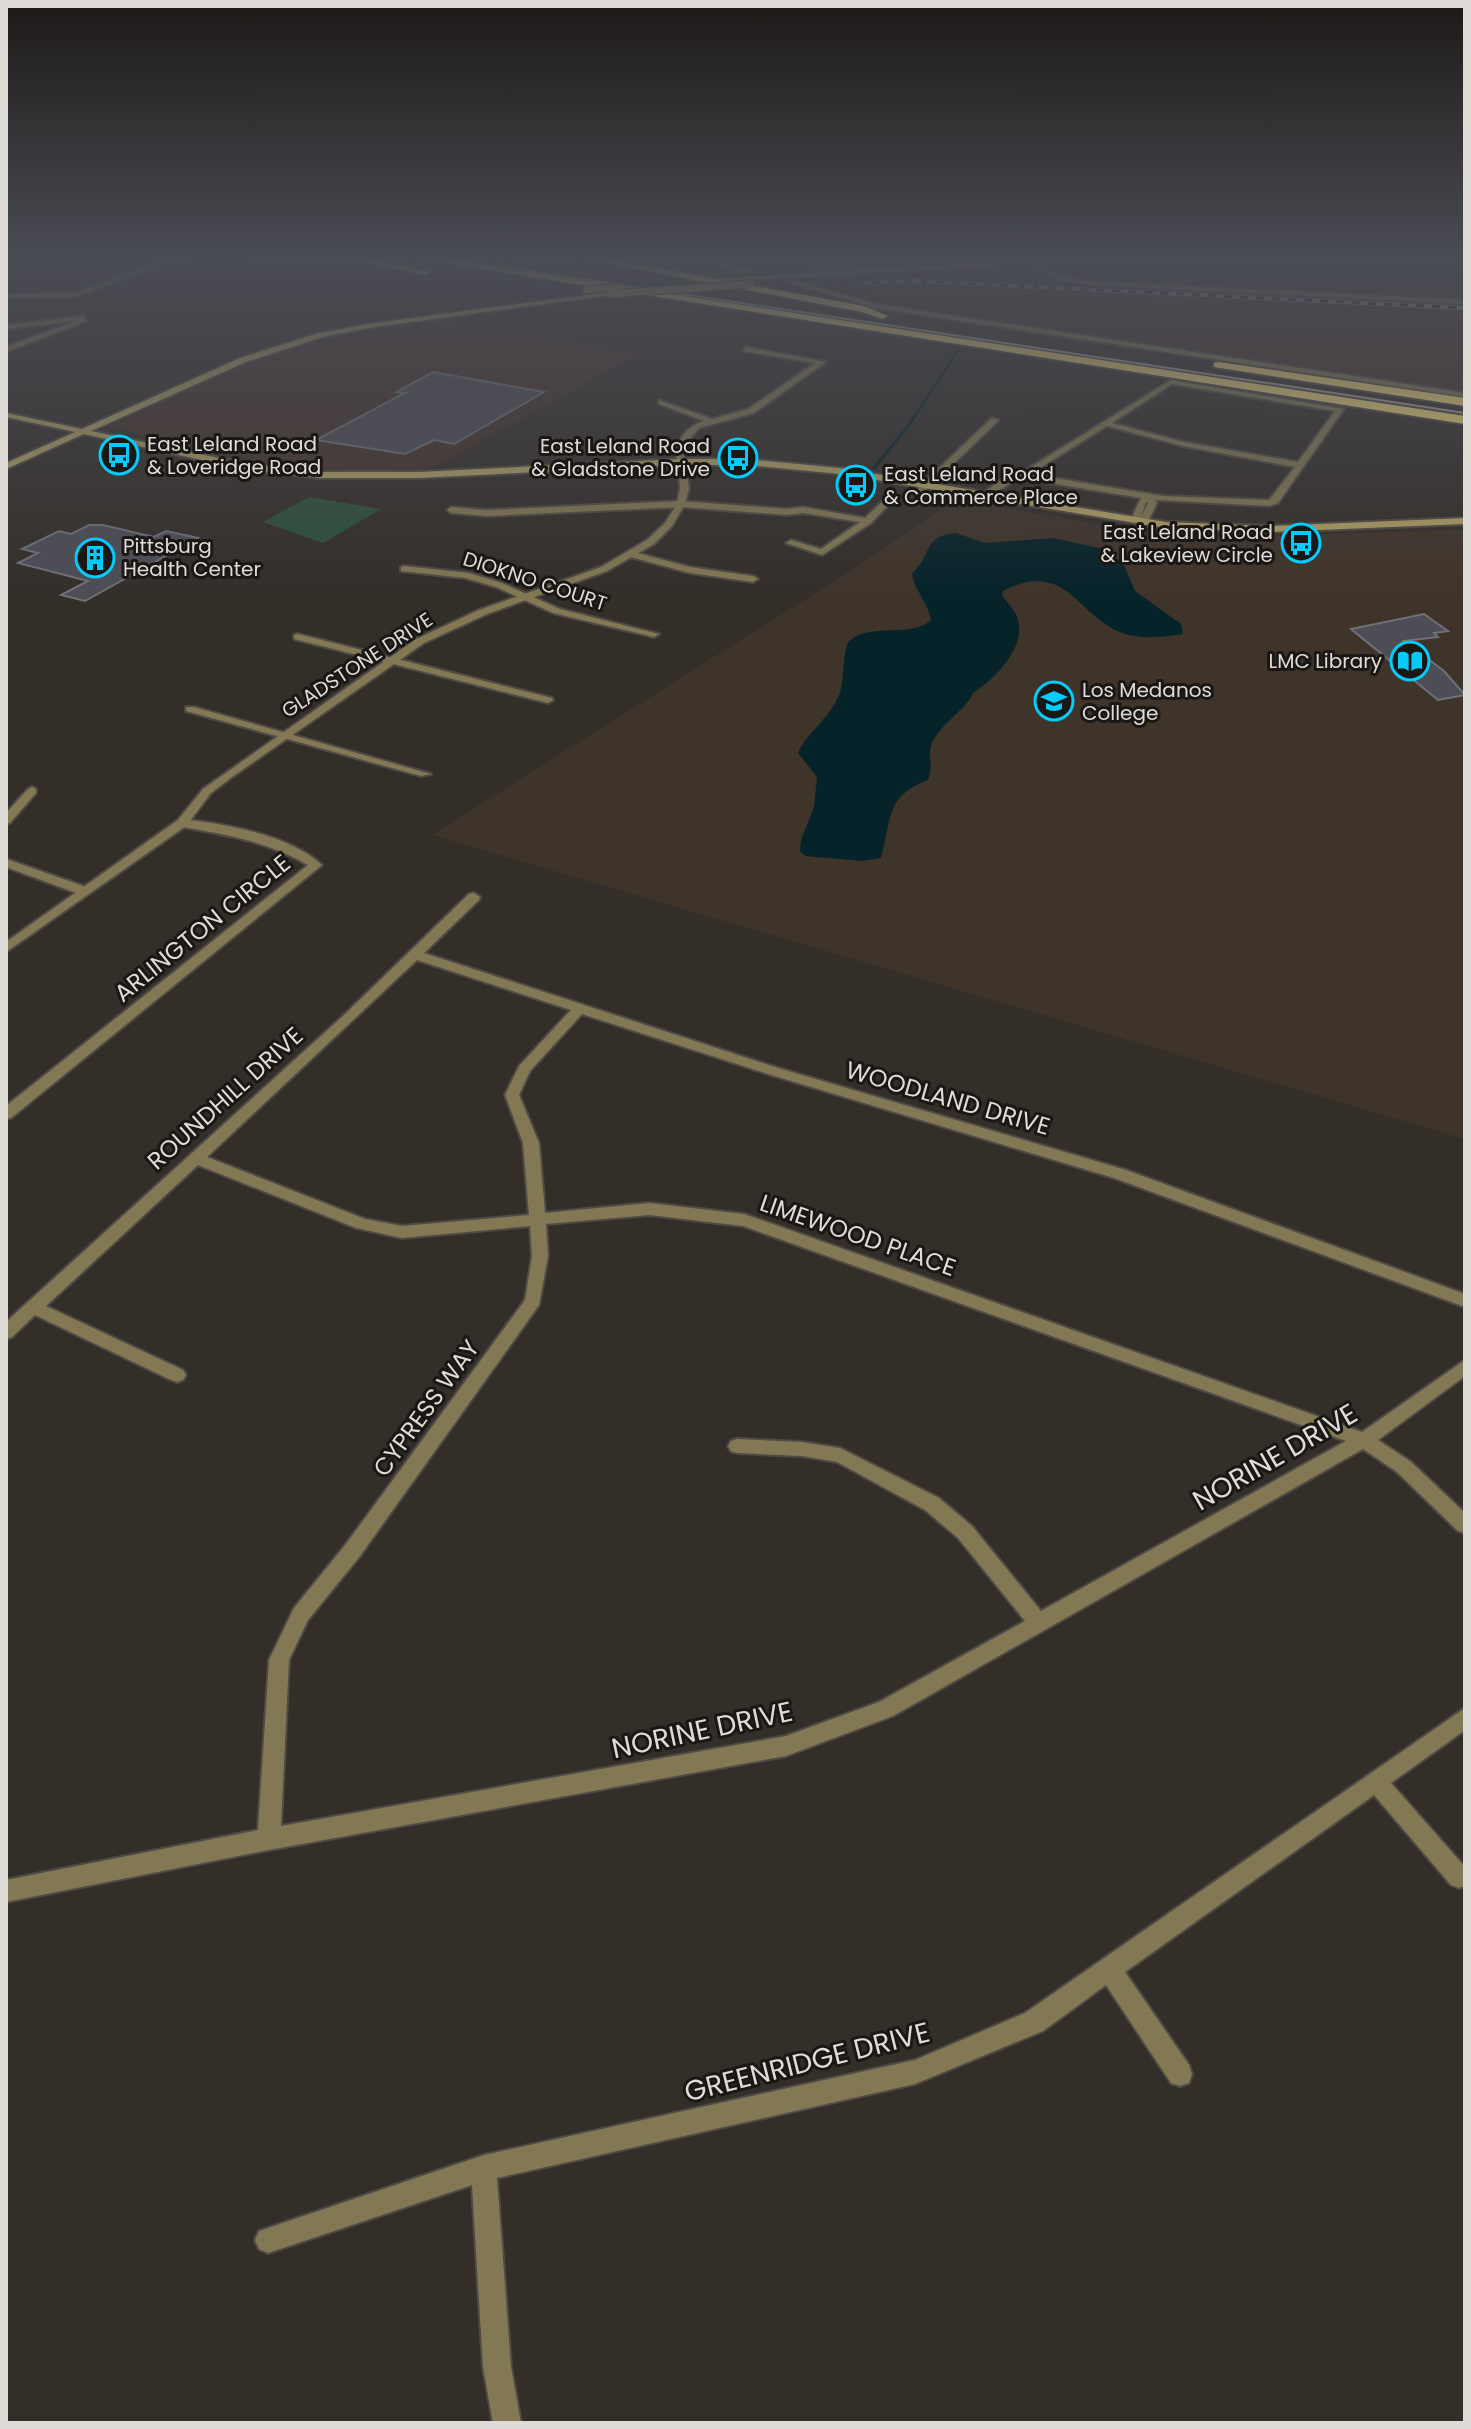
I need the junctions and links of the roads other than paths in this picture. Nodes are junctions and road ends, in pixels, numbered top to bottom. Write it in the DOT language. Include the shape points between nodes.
graph roads {
  1 [pos="196,370"];
  2 [pos="220,370"];
  3 [pos="810,370"];
  4 [pos="1133,370"];
  5 [pos="1143,370"];
  6 [pos="1251,370"];
  7 [pos="1305,370"];
  8 [pos="1193,378"];
  9 [pos="1465,395"];
  10 [pos="662,402"];
  11 [pos="1465,402"];
  12 [pos="6,415"];
  13 [pos="995,420"];
  14 [pos="1465,420"];
  15 [pos="710,421"];
  16 [pos="1104,423"];
  17 [pos="6,425"];
  18 [pos="67,428"];
  19 [pos="83,431"];
  20 [pos="51,435"];
  21 [pos="67,438"];
  22 [pos="6,455"];
  23 [pos="682,465"];
  24 [pos="1300,465"];
  25 [pos="6,466"];
  26 [pos="1019,475"];
  27 [pos="922,489"];
  28 [pos="894,495"];
  29 [pos="983,496"];
  30 [pos="1148,497"];
  31 [pos="681,504"];
  32 [pos="451,510"];
  33 [pos="868,521"];
  34 [pos="1465,521"];
  35 [pos="1140,526"];
  36 [pos="1465,530"];
  37 [pos="791,543"];
  38 [pos="630,554"];
  39 [pos="404,569"];
  40 [pos="753,579"];
  41 [pos="526,597"];
  42 [pos="654,634"];
  43 [pos="298,637"];
  44 [pos="394,660"];
  45 [pos="548,700"];
  46 [pos="190,709"];
  47 [pos="284,735"];
  48 [pos="425,774"];
  49 [pos="32,791"];
  50 [pos="6,820"];
  51 [pos="182,823"];
  52 [pos="6,863"];
  53 [pos="84,891"];
  54 [pos="474,897"];
  55 [pos="6,948"];
  56 [pos="413,954"];
  57 [pos="580,1008"];
  58 [pos="6,1114"];
  59 [pos="194,1158"];
  60 [pos="535,1219"];
  61 [pos="1465,1301"];
  62 [pos="33,1307"];
  63 [pos="6,1332"];
  64 [pos="1465,1367"];
  65 [pos="177,1375"];
  66 [pos="1364,1440"];
  67 [pos="737,1446"];
  68 [pos="1465,1525"];
  69 [pos="1037,1621"];
  70 [pos="1465,1718"];
  71 [pos="1377,1783"];
  72 [pos="269,1839"];
  73 [pos="1459,1877"];
  74 [pos="6,1891"];
  75 [pos="1109,1969"];
  76 [pos="1180,2074"];
  77 [pos="484,2168"];
  78 [pos="268,2240"];
  79 [pos="507,2423"];
  1 -- 18 [label="main road"];
  2 -- 19 [label="main road"];
  3 -- 15 [label="street" via="751,411"];
  4 -- 8 [label="highway"];
  5 -- 8 [label="highway"];
  6 -- 11 [label="highway"];
  7 -- 9 [label="street"];
  8 -- 14 [label="highway"];
  10 -- 15 [label="street"];
  12 -- 18 [label="main road"];
  13 -- 27 [label="street"];
  15 -- 23 [label="street" via="686,433 679,452"];
  16 -- 24 [label="street"];
  16 -- 24 [label="street" via="1171,382 1340,409"];
  16 -- 26 [label="street"];
  17 -- 20 [label="main road"];
  18 -- 19 [label="main road"];
  18 -- 20 [label="main road"];
  19 -- 21 [label="main road"];
  19 -- 23 [label="main road" via="247,467 336,476"];
  20 -- 21 [label="main road"];
  20 -- 22 [label="main road"];
  21 -- 23 [label="main road" via="246,475 332,483"];
  21 -- 25 [label="main road"];
  23 -- 27 [label="main road" via="781,464"];
  23 -- 31 [label="street"];
  24 -- 30 [label="street" via="1270,503"];
  26 -- 29 [label="street"];
  26 -- 30 [label="street"];
  27 -- 29 [label="main road"];
  27 -- 35 [label="main road"];
  28 -- 33 [label="street"];
  29 -- 35 [label="main road"];
  30 -- 35 [label="street" via="1153,503"];
  31 -- 32 [label="street"];
  31 -- 33 [label="street" via="803,510"];
  31 -- 38 [label="street, GLADSTONE DRIVE" via="653,540"];
  33 -- 37 [label="street" via="822,552"];
  34 -- 35 [label="main road" via="1270,529"];
  35 -- 36 [label="main road" via="1280,538"];
  38 -- 40 [label="street"];
  38 -- 41 [label="street, GLADSTONE DRIVE" via="596,573"];
  39 -- 41 [label="street, DIOKNO COURT" via="466,575"];
  41 -- 42 [label="street, DIOKNO COURT" via="557,611"];
  41 -- 44 [label="street, GLADSTONE DRIVE" via="454,624"];
  43 -- 44 [label="street"];
  44 -- 45 [label="street"];
  44 -- 47 [label="street, GLADSTONE DRIVE"];
  46 -- 47 [label="street"];
  47 -- 48 [label="street"];
  47 -- 51 [label="street, GLADSTONE DRIVE" via="207,791"];
  49 -- 50 [label="street"];
  51 -- 53 [label="street, GLADSTONE DRIVE"];
  51 -- 58 [label="street, ARLINGTON CIRCLE" via="211,825 279,845 316,865"];
  52 -- 53 [label="street"];
  53 -- 55 [label="street, GLADSTONE DRIVE"];
  54 -- 56 [label="street, ROUNDHILL DRIVE"];
  56 -- 57 [label="street, WOODLAND DRIVE"];
  56 -- 59 [label="street, ROUNDHILL DRIVE"];
  57 -- 60 [label="street, CYPRESS WAY" via="524,1069 512,1095 531,1143"];
  57 -- 61 [label="street, WOODLAND DRIVE" via="1120,1174"];
  59 -- 60 [label="street, LIMEWOOD PLACE" via="362,1224 402,1232"];
  59 -- 62 [label="street, ROUNDHILL DRIVE"];
  60 -- 66 [label="street, LIMEWOOD PLACE" via="649,1209 744,1220"];
  60 -- 72 [label="street, CYPRESS WAY" via="540,1256 533,1301 301,1614 279,1660"];
  62 -- 63 [label="street, ROUNDHILL DRIVE"];
  62 -- 65 [label="street"];
  64 -- 66 [label="street, NORINE DRIVE"];
  66 -- 68 [label="street, LIMEWOOD PLACE" via="1404,1467"];
  66 -- 69 [label="street, NORINE DRIVE"];
  67 -- 69 [label="street" via="840,1455 932,1504 965,1532"];
  69 -- 72 [label="street, NORINE DRIVE" via="886,1709 786,1746"];
  70 -- 71 [label="street, GREENRIDGE DRIVE"];
  71 -- 73 [label="street"];
  71 -- 75 [label="street, GREENRIDGE DRIVE"];
  72 -- 74 [label="street, NORINE DRIVE"];
  75 -- 76 [label="street"];
  75 -- 77 [label="street, GREENRIDGE DRIVE" via="1034,2022 915,2072"];
  77 -- 78 [label="street, GREENRIDGE DRIVE"];
  77 -- 79 [label="street" via="497,2367"];
}
